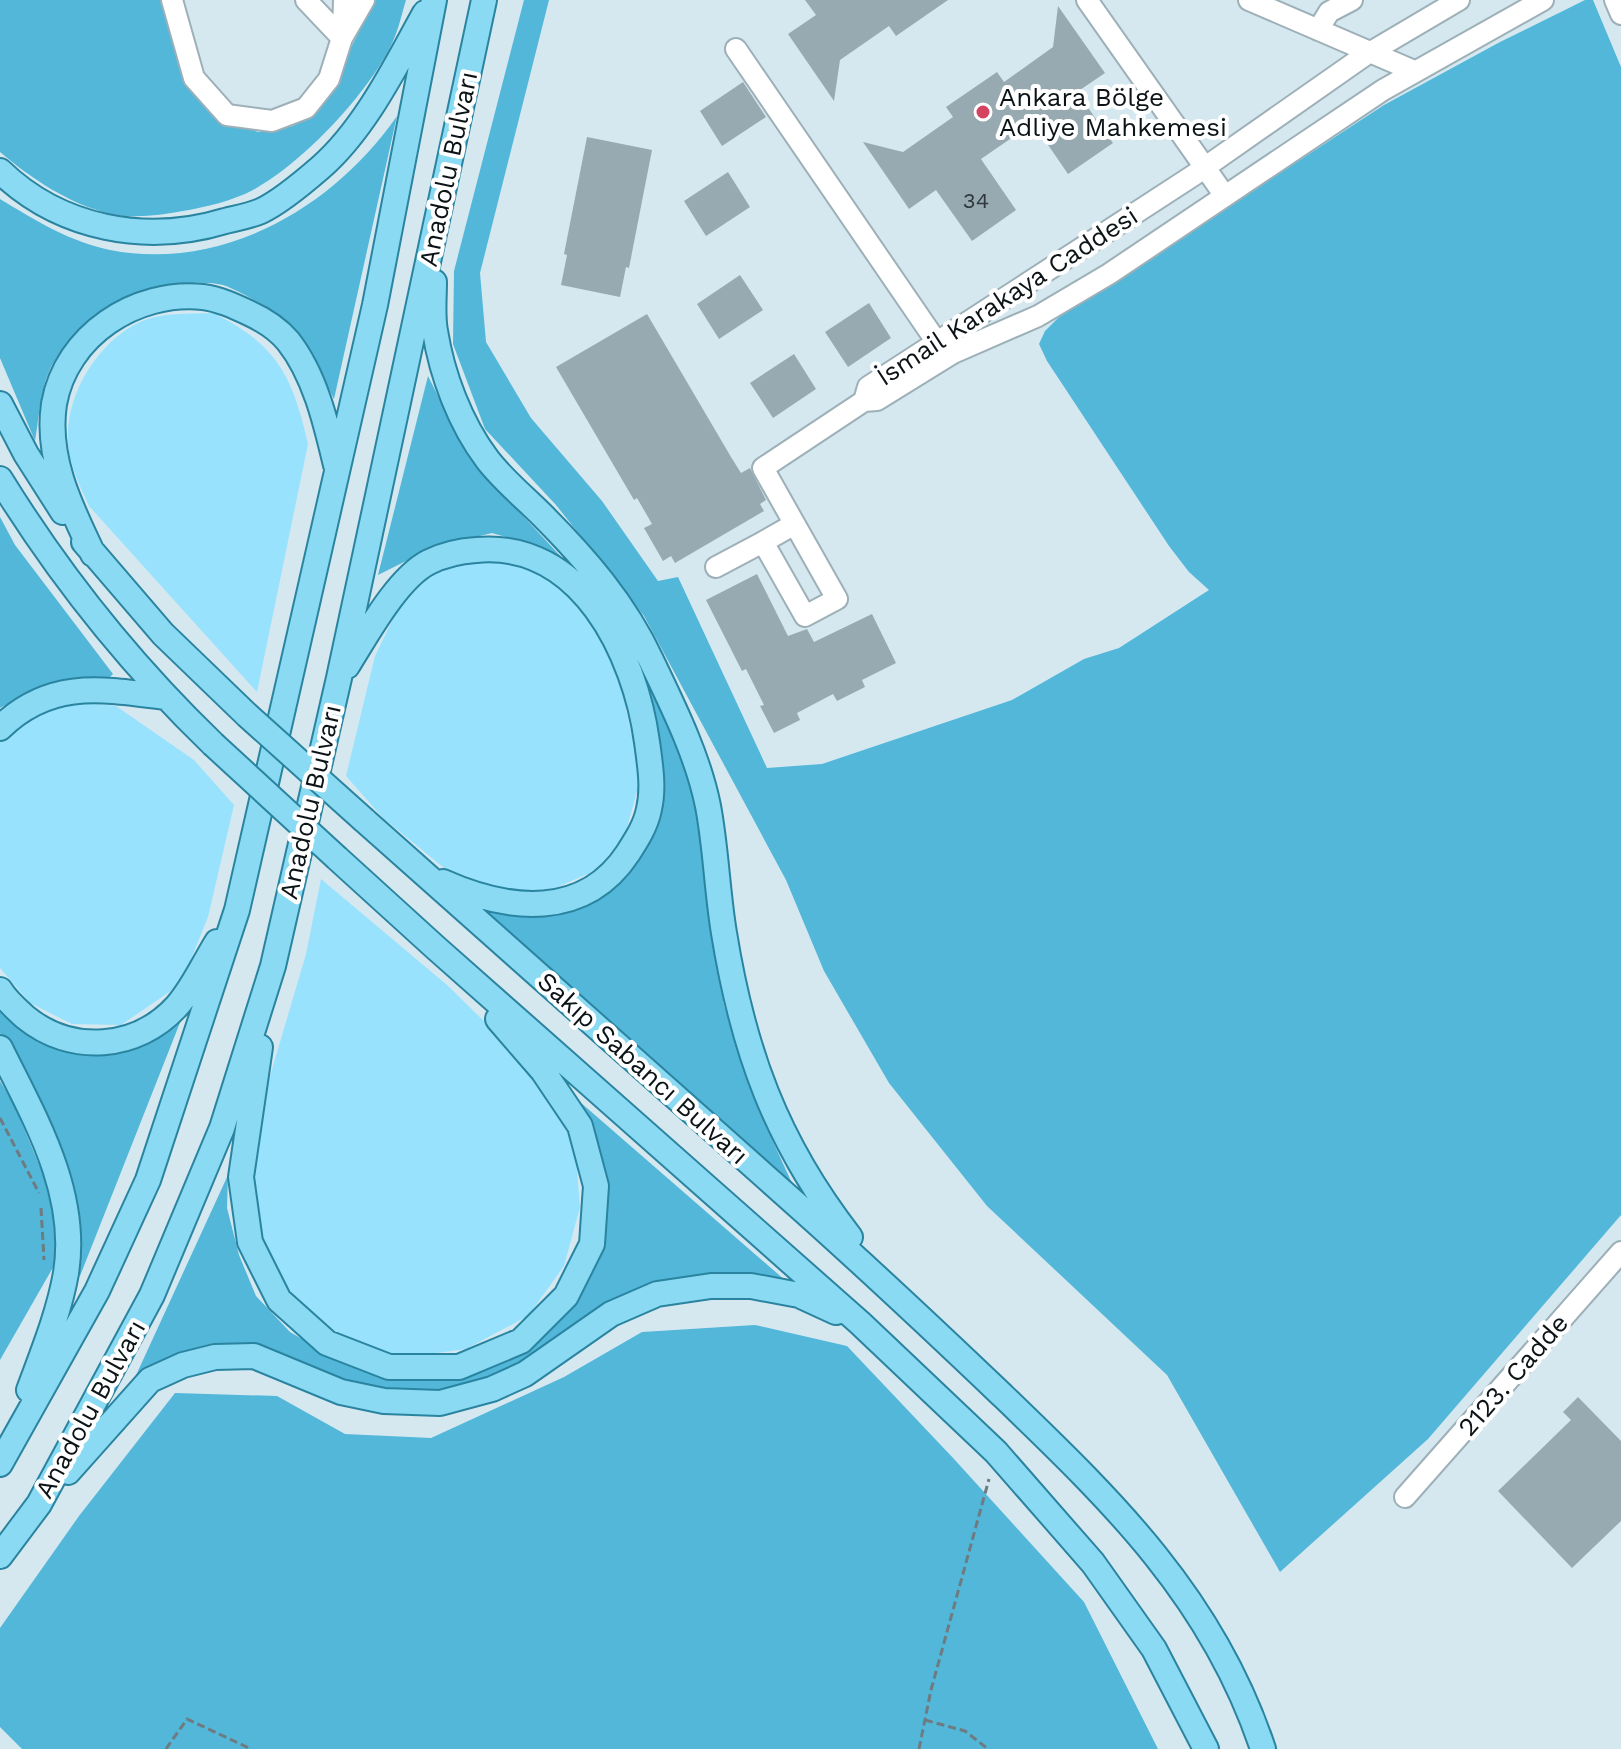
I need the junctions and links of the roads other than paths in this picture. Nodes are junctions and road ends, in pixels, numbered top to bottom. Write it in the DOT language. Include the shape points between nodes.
graph roads {
  1 [pos="172,0"];
  2 [pos="306,0"];
  3 [pos="344,0"];
  4 [pos="364,0"];
  5 [pos="433,0"];
  6 [pos="484,0"];
  7 [pos="1087,0"];
  8 [pos="1249,0"];
  9 [pos="1352,0"];
  10 [pos="1459,0"];
  11 [pos="1543,0"];
  12 [pos="1615,0"];
  13 [pos="1621,14"];
  14 [pos="1318,30"];
  15 [pos="342,38"];
  16 [pos="736,49"];
  17 [pos="1370,52"];
  18 [pos="1414,71"];
  19 [pos="1205,167"];
  20 [pos="0,171"];
  21 [pos="1225,196"];
  22 [pos="433,239"];
  23 [pos="936,341"];
  24 [pos="864,401"];
  25 [pos="0,404"];
  26 [pos="337,468"];
  27 [pos="0,479"];
  28 [pos="793,525"];
  29 [pos="763,542"];
  30 [pos="93,554"];
  31 [pos="716,567"];
  32 [pos="339,678"];
  33 [pos="165,697"];
  34 [pos="0,728"];
  35 [pos="423,873"];
  36 [pos="237,910"];
  37 [pos="436,948"];
  38 [pos="273,966"];
  39 [pos="0,990"];
  40 [pos="0,1048"];
  41 [pos="1621,1252"];
  42 [pos="897,1294"];
  43 [pos="860,1323"];
  44 [pos="4,1458"];
  45 [pos="1405,1497"];
  46 [pos="39,1504"];
  47 [pos="0,1556"];
  48 [pos="1206,1749"];
  49 [pos="1263,1749"];
  1 -- 15 [label="street" via="194,78 227,115 272,121 306,108 329,79"];
  2 -- 15 [label="street"];
  3 -- 15 [label="street"];
  4 -- 15 [label="street"];
  5 -- 20 [label="main road" via="371,109 321,167 261,211 198,229 146,233 98,226 55,211"];
  5 -- 26 [label="main road, Anadolu Bulvarı" via="375,305"];
  6 -- 22 [label="main road, Anadolu Bulvarı"];
  7 -- 19 [label="street"];
  8 -- 14 [label="street"];
  9 -- 14 [label="street" via="1329,12"];
  10 -- 17 [label="street, İsmail Karakaya Caddesi"];
  11 -- 18 [label="street, İsmail Karakaya Caddesi"];
  12 -- 13 [label="street"];
  14 -- 17 [label="street"];
  16 -- 23 [label="street"];
  17 -- 18 [label="street"];
  17 -- 19 [label="street, İsmail Karakaya Caddesi"];
  18 -- 21 [label="street, İsmail Karakaya Caddesi"];
  19 -- 21 [label="street"];
  19 -- 23 [label="street, İsmail Karakaya Caddesi"];
  21 -- 24 [label="street, İsmail Karakaya Caddesi" via="1038,316 953,353 877,400"];
  22 -- 32 [label="main road, Anadolu Bulvarı"];
  22 -- 42 [label="main road" via="435,329 465,424 488,460 606,585 642,641 683,732 708,805 734,990 755,1067 821,1201"];
  23 -- 24 [label="street, İsmail Karakaya Caddesi" via="868,387"];
  24 -- 28 [label="street" via="763,468"];
  25 -- 30 [label="main road, Sakıp Sabancı Bulvarı" via="56,503"];
  26 -- 30 [label="main road" via="306,373 288,341 273,328 232,305 204,297 133,308 110,319 79,349 64,370 55,402 56,465"];
  26 -- 36 [label="main road, Anadolu Bulvarı"];
  27 -- 33 [label="main road, Sakıp Sabancı Bulvarı" via="87,608"];
  28 -- 29 [label="street"];
  28 -- 29 [label="street" via="837,599 805,616"];
  29 -- 31 [label="street"];
  30 -- 35 [label="main road, Sakıp Sabancı Bulvarı, bridge" via="163,634"];
  32 -- 35 [label="main road" via="397,590 427,562 462,551 497,548 537,557 576,584 618,645 642,711 651,785 643,827 623,861 591,889 532,905 497,902"];
  32 -- 38 [label="main road, Anadolu Bulvarı"];
  33 -- 34 [label="main road" via="99,688 57,693"];
  33 -- 37 [label="main road, Sakıp Sabancı Bulvarı, bridge"];
  35 -- 42 [label="main road, Sakıp Sabancı Bulvarı"];
  36 -- 39 [label="main road" via="177,1006 126,1040 83,1043 61,1037 37,1027"];
  36 -- 44 [label="main road, Anadolu Bulvarı" via="148,1180 97,1291"];
  37 -- 38 [label="main road" via="558,1093 580,1126 596,1186 592,1244 566,1296 521,1341 459,1367 389,1367 327,1343 279,1300 250,1242 241,1177"];
  37 -- 43 [label="main road, Sakıp Sabancı Bulvarı"];
  38 -- 46 [label="main road, Anadolu Bulvarı" via="222,1128 152,1295"];
  40 -- 44 [label="main road" via="53,1161 68,1225 58,1306"];
  41 -- 45 [label="street, 2123. Cadde"];
  42 -- 49 [label="main road, Sakıp Sabancı Bulvarı" via="1084,1474 1152,1549 1213,1635"];
  43 -- 46 [label="main road" via="799,1295 751,1286 657,1294 611,1314 525,1374 440,1403 384,1401 341,1392 254,1356 215,1357 150,1380"];
  43 -- 48 [label="main road, Sakıp Sabancı Bulvarı" via="996,1452 1093,1563 1154,1649"];
  46 -- 47 [label="main road, Anadolu Bulvarı"];
}
